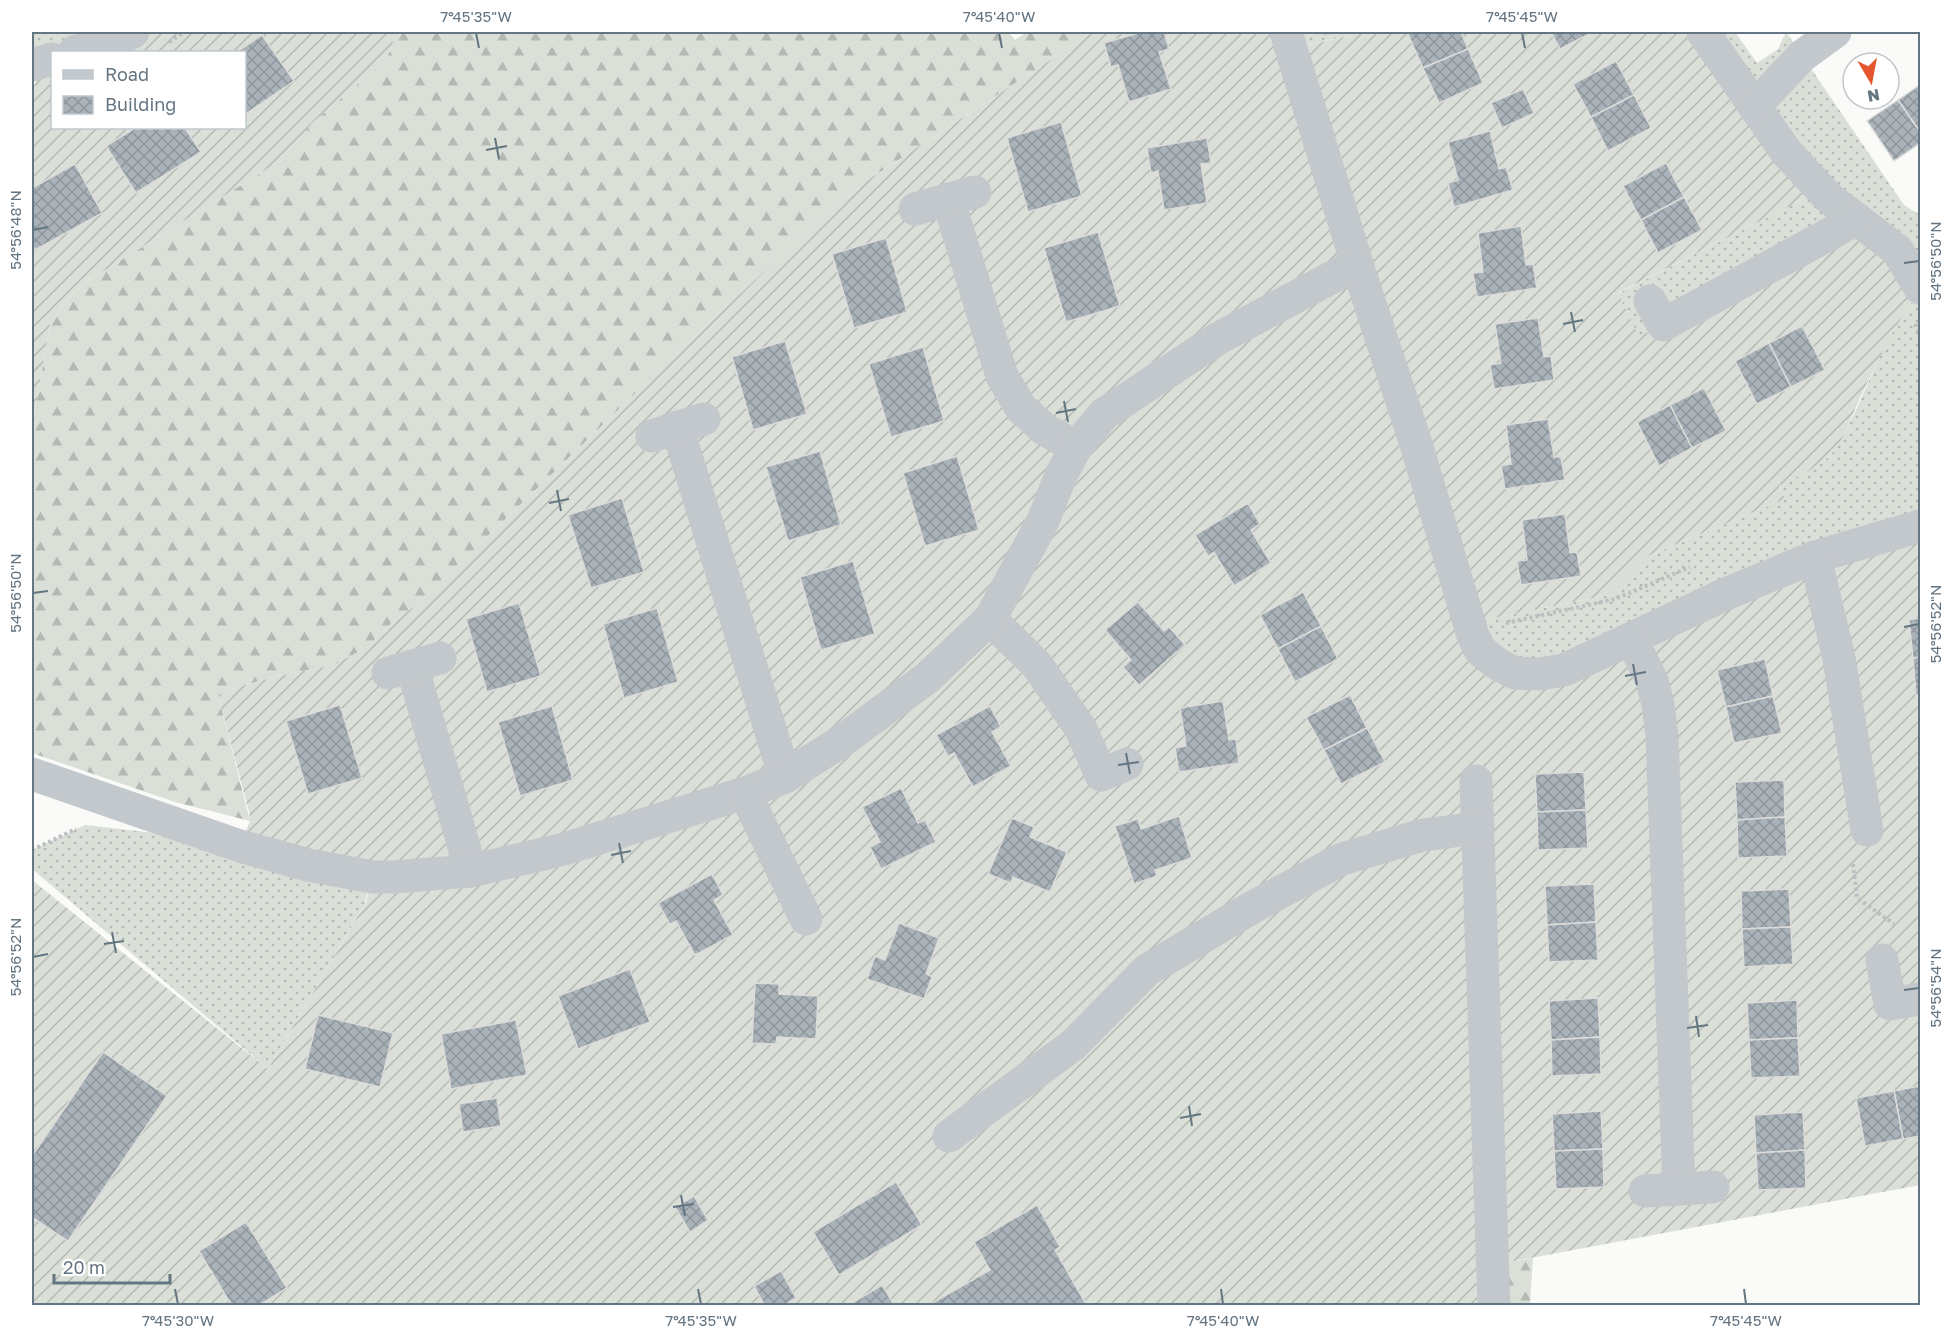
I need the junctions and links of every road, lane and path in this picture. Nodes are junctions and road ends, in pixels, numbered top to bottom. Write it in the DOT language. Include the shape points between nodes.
graph roads {
  1 [pos="133,32"];
  2 [pos="1286,32"];
  3 [pos="1703,32"];
  4 [pos="1835,32"];
  5 [pos="78,51"];
  6 [pos="51,59"];
  7 [pos="32,66"];
  8 [pos="1755,106"];
  9 [pos="915,209"];
  10 [pos="1857,219"];
  11 [pos="1357,264"];
  12 [pos="1920,288"];
  13 [pos="1650,301"];
  14 [pos="1915,324"];
  15 [pos="1920,334"];
  16 [pos="678,427"];
  17 [pos="1076,447"];
  18 [pos="1920,526"];
  19 [pos="1815,557"];
  20 [pos="1695,565"];
  21 [pos="990,619"];
  22 [pos="1497,625"];
  23 [pos="1632,640"];
  24 [pos="413,666"];
  25 [pos="1105,773"];
  26 [pos="32,774"];
  27 [pos="785,777"];
  28 [pos="1476,781"];
  29 [pos="745,793"];
  30 [pos="85,825"];
  31 [pos="1478,828"];
  32 [pos="1859,842"];
  33 [pos="32,850"];
  34 [pos="471,871"];
  35 [pos="806,919"];
  36 [pos="1895,924"];
  37 [pos="1882,960"];
  38 [pos="1920,999"];
  39 [pos="949,1136"];
  40 [pos="1713,1187"];
  41 [pos="1678,1189"];
  42 [pos="1645,1191"];
  43 [pos="1494,1305"];
  1 -- 5 [label="street"];
  2 -- 11 [label="street"];
  3 -- 8 [label="street"];
  4 -- 8 [label="street" via="1802,56"];
  6 -- 7 [label="street"];
  8 -- 10 [label="street" via="1787,153 1829,198"];
  9 -- 17 [label="street" via="961,196 1002,376 1021,408 1044,429"];
  10 -- 12 [label="street" via="1897,250"];
  10 -- 13 [label="street" via="1663,326"];
  11 -- 17 [label="street" via="1219,338 1104,414"];
  11 -- 23 [label="street" via="1411,427 1468,623 1481,651 1515,673 1540,674 1564,670"];
  14 -- 15 [label="path"];
  16 -- 27 [label="street"];
  17 -- 21 [label="street" via="1043,521"];
  18 -- 19 [label="street"];
  19 -- 23 [label="street" via="1728,593"];
  19 -- 32 [label="street" via="1839,658"];
  20 -- 22 [label="path" via="1615,599"];
  21 -- 25 [label="street" via="1036,665 1081,729"];
  21 -- 27 [label="street" via="927,678 842,741"];
  23 -- 41 [label="street" via="1652,681 1662,737"];
  24 -- 34 [label="street"];
  26 -- 34 [label="street" via="224,841 308,865 373,877"];
  27 -- 29 [label="street"];
  28 -- 31 [label="street"];
  29 -- 34 [label="street" via="564,849"];
  29 -- 35 [label="street"];
  30 -- 33 [label="path"];
  31 -- 39 [label="street" via="1423,835 1342,859 1253,907 1147,970 1073,1045"];
  31 -- 43 [label="street"];
  32 -- 36 [label="path" via="1857,898"];
  37 -- 38 [label="street" via="1890,1004"];
  40 -- 41 [label="street"];
  41 -- 42 [label="street"];
}
